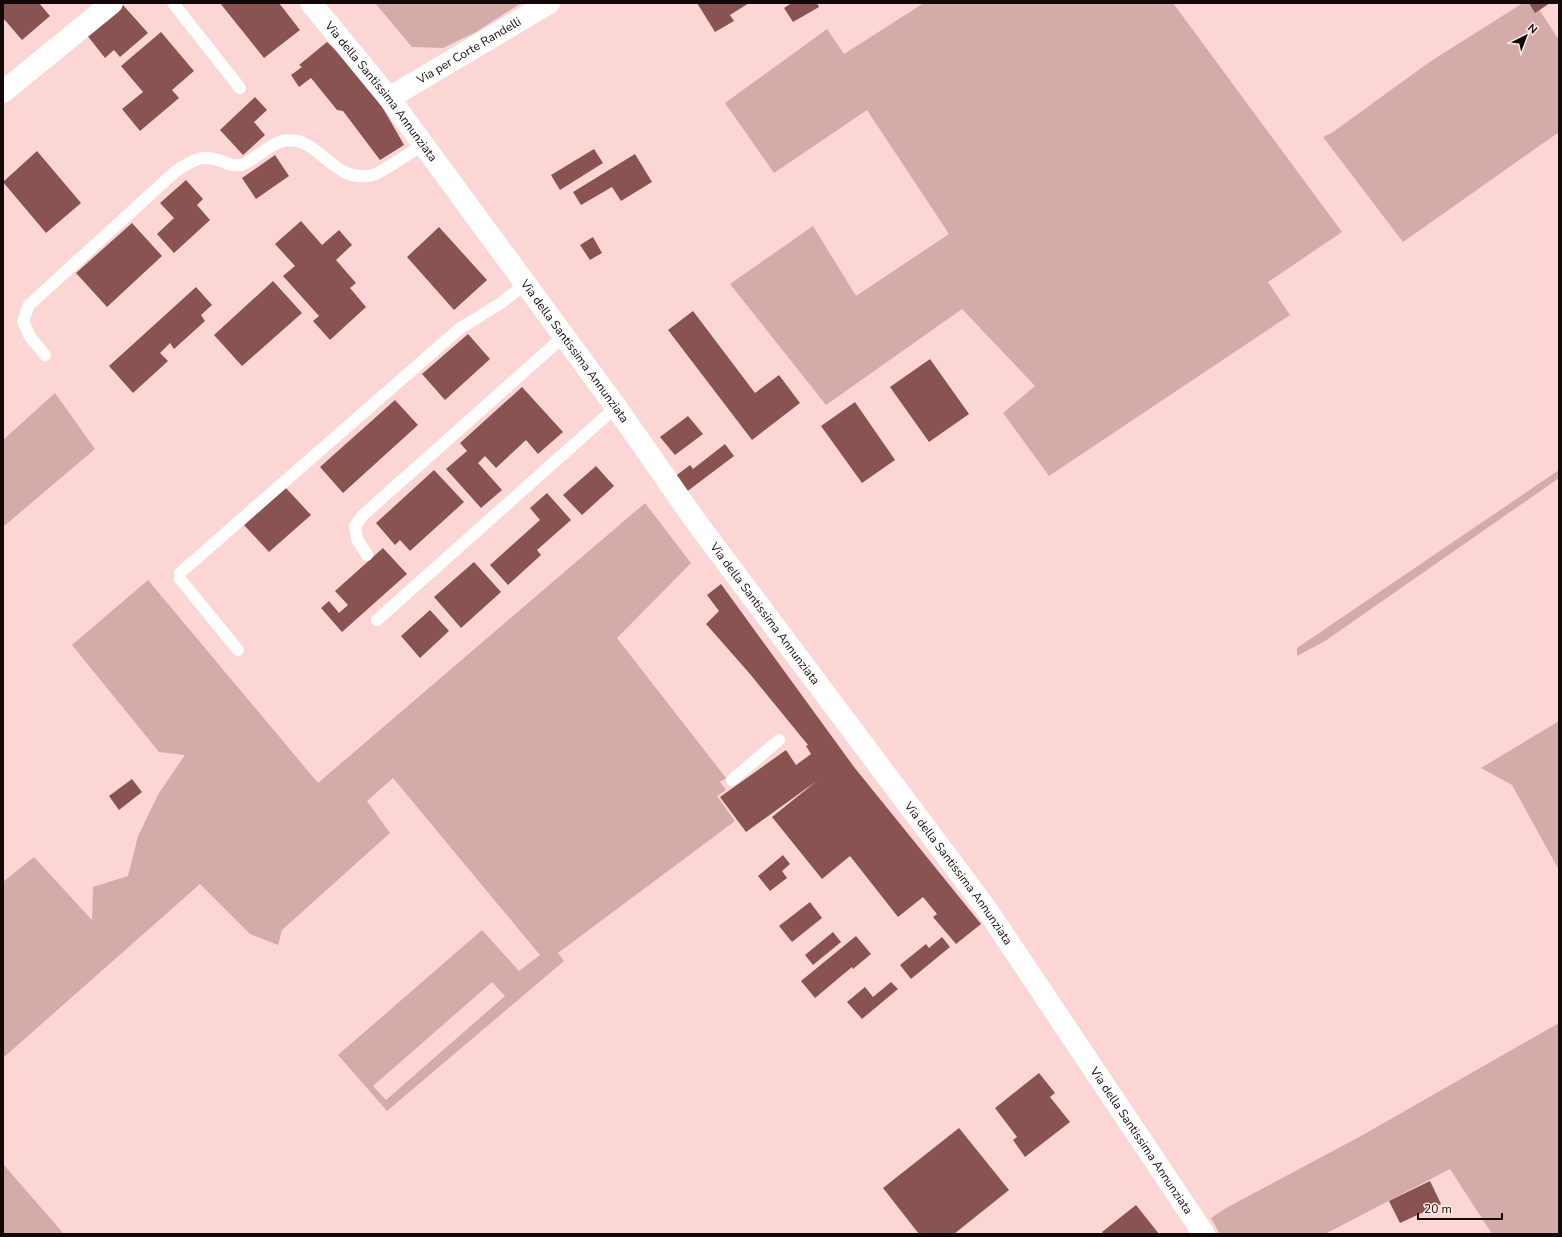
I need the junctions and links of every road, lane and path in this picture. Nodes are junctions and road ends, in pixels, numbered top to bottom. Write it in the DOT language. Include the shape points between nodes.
graph roads {
  1 [pos="112,3"];
  2 [pos="173,3"];
  3 [pos="310,3"];
  4 [pos="549,3"];
  5 [pos="240,88"];
  6 [pos="3,92"];
  7 [pos="389,98"];
  8 [pos="423,145"];
  9 [pos="525,284"];
  10 [pos="564,336"];
  11 [pos="45,355"];
  12 [pos="616,407"];
  13 [pos="367,555"];
  14 [pos="377,620"];
  15 [pos="238,650"];
  16 [pos="779,740"];
  17 [pos="732,780"];
  18 [pos="1204,1234"];
  1 -- 6 [label="street"];
  2 -- 5 [label="lane"];
  3 -- 7 [label="street, Via della Santissima Annunziata"];
  4 -- 7 [label="street, Via per Corte Randelli"];
  7 -- 8 [label="street, Via della Santissima Annunziata"];
  8 -- 9 [label="street, Via della Santissima Annunziata"];
  8 -- 11 [label="lane" via="374,174 344,173 329,163 317,150 302,142 283,141 243,165 230,165 204,157 191,161 176,171 30,305 23,321 30,337"];
  9 -- 10 [label="street, Via della Santissima Annunziata"];
  9 -- 15 [label="lane" via="501,303 459,328 180,573 180,579"];
  10 -- 12 [label="street, Via della Santissima Annunziata"];
  10 -- 13 [label="lane" via="362,516 355,526 357,539"];
  12 -- 14 [label="lane"];
  12 -- 18 [label="street, Via della Santissima Annunziata" via="697,523 985,907"];
  16 -- 17 [label="lane"];
}
